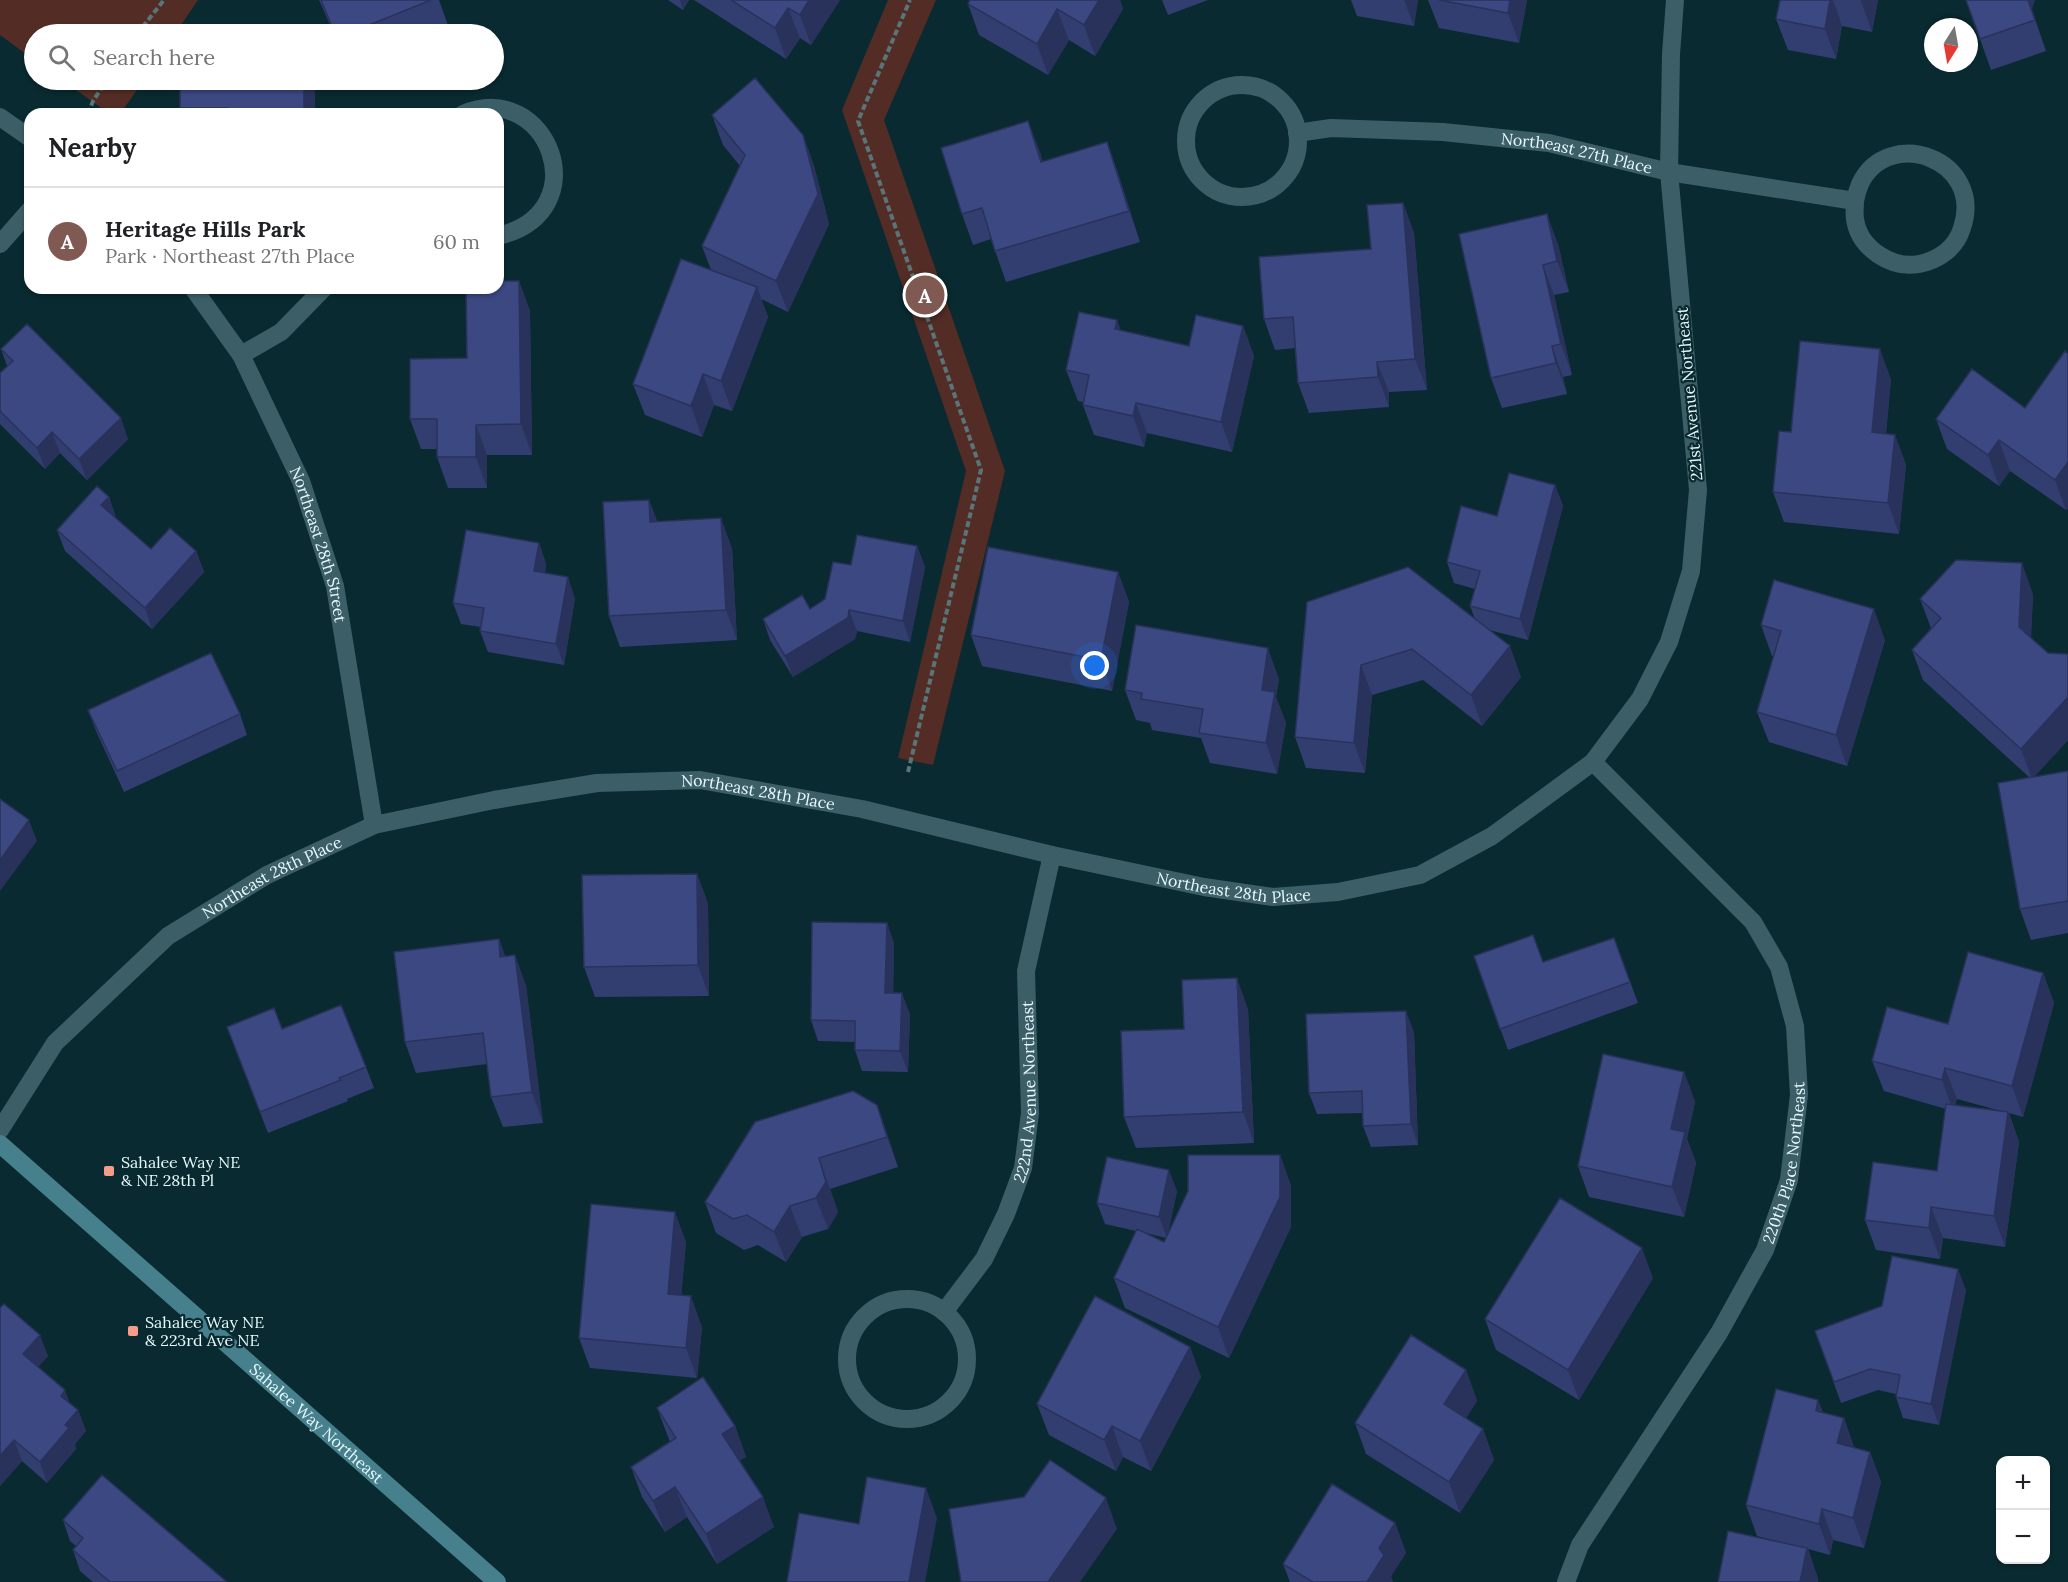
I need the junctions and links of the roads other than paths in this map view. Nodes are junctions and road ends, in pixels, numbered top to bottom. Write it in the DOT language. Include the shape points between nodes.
graph roads {
  1 [pos="1676,0"];
  2 [pos="504,110"];
  3 [pos="0,117"];
  4 [pos="1297,133"];
  5 [pos="24,134"];
  6 [pos="1668,172"];
  7 [pos="1854,201"];
  8 [pos="24,217"];
  9 [pos="504,234"];
  10 [pos="0,244"];
  11 [pos="197,294"];
  12 [pos="318,294"];
  13 [pos="241,355"];
  14 [pos="1593,762"];
  15 [pos="374,825"];
  16 [pos="1052,855"];
  17 [pos="0,1130"];
  18 [pos="0,1144"];
  19 [pos="944,1312"];
  20 [pos="496,1582"];
  21 [pos="1566,1582"];
  1 -- 6 [label="street, 221st Avenue Northeast"];
  2 -- 9 [label="street" via="523,117 539,131 550,148 554,168 553,188 545,206 532,221"];
  3 -- 5 [label="street"];
  4 -- 4 [label="street" via="1291,115 1279,99 1243,85 1224,88 1206,97 1186,130 1186,150 1192,168 1204,183 1221,193 1259,195 1277,185 1290,171 1297,153"];
  4 -- 6 [label="street, Northeast 27th Place" via="1331,128 1443,132 1549,143"];
  6 -- 7 [label="street, Northeast 27th Place"];
  6 -- 14 [label="street, 221st Avenue Northeast" via="1698,490 1692,571 1669,642 1640,699"];
  7 -- 7 [label="street" via="1862,239 1875,253 1892,262 1911,265 1931,261 1947,251 1960,236 1966,217 1966,198 1945,165 1928,156 1909,153 1890,157 1873,167 1861,182"];
  8 -- 10 [label="street"];
  11 -- 13 [label="street, Northeast 28th Street"];
  12 -- 13 [label="street" via="280,332"];
  13 -- 15 [label="street, Northeast 28th Street" via="301,481 335,586"];
  14 -- 16 [label="street, Northeast 28th Place" via="1492,836 1420,875 1338,892 1273,897 1204,888"];
  14 -- 21 [label="street, 220th Place Northeast" via="1753,922 1779,967 1795,1026 1799,1095 1789,1180 1765,1250 1719,1333 1580,1545"];
  15 -- 16 [label="street, Northeast 28th Place" via="597,783 700,780 862,809"];
  15 -- 17 [label="street, Northeast 28th Place" via="267,875 168,936 55,1043"];
  16 -- 19 [label="street, 222nd Avenue Northeast" via="1026,971 1030,1113 1023,1168 984,1259"];
  18 -- 20 [label="main road, Sahalee Way Northeast"];
  19 -- 19 [label="street" via="925,1302 905,1299 885,1303 867,1314 854,1331 848,1351 848,1372 856,1391 871,1407 889,1416 910,1419 931,1415 961,1387 967,1367 966,1346 958,1327"];
}
